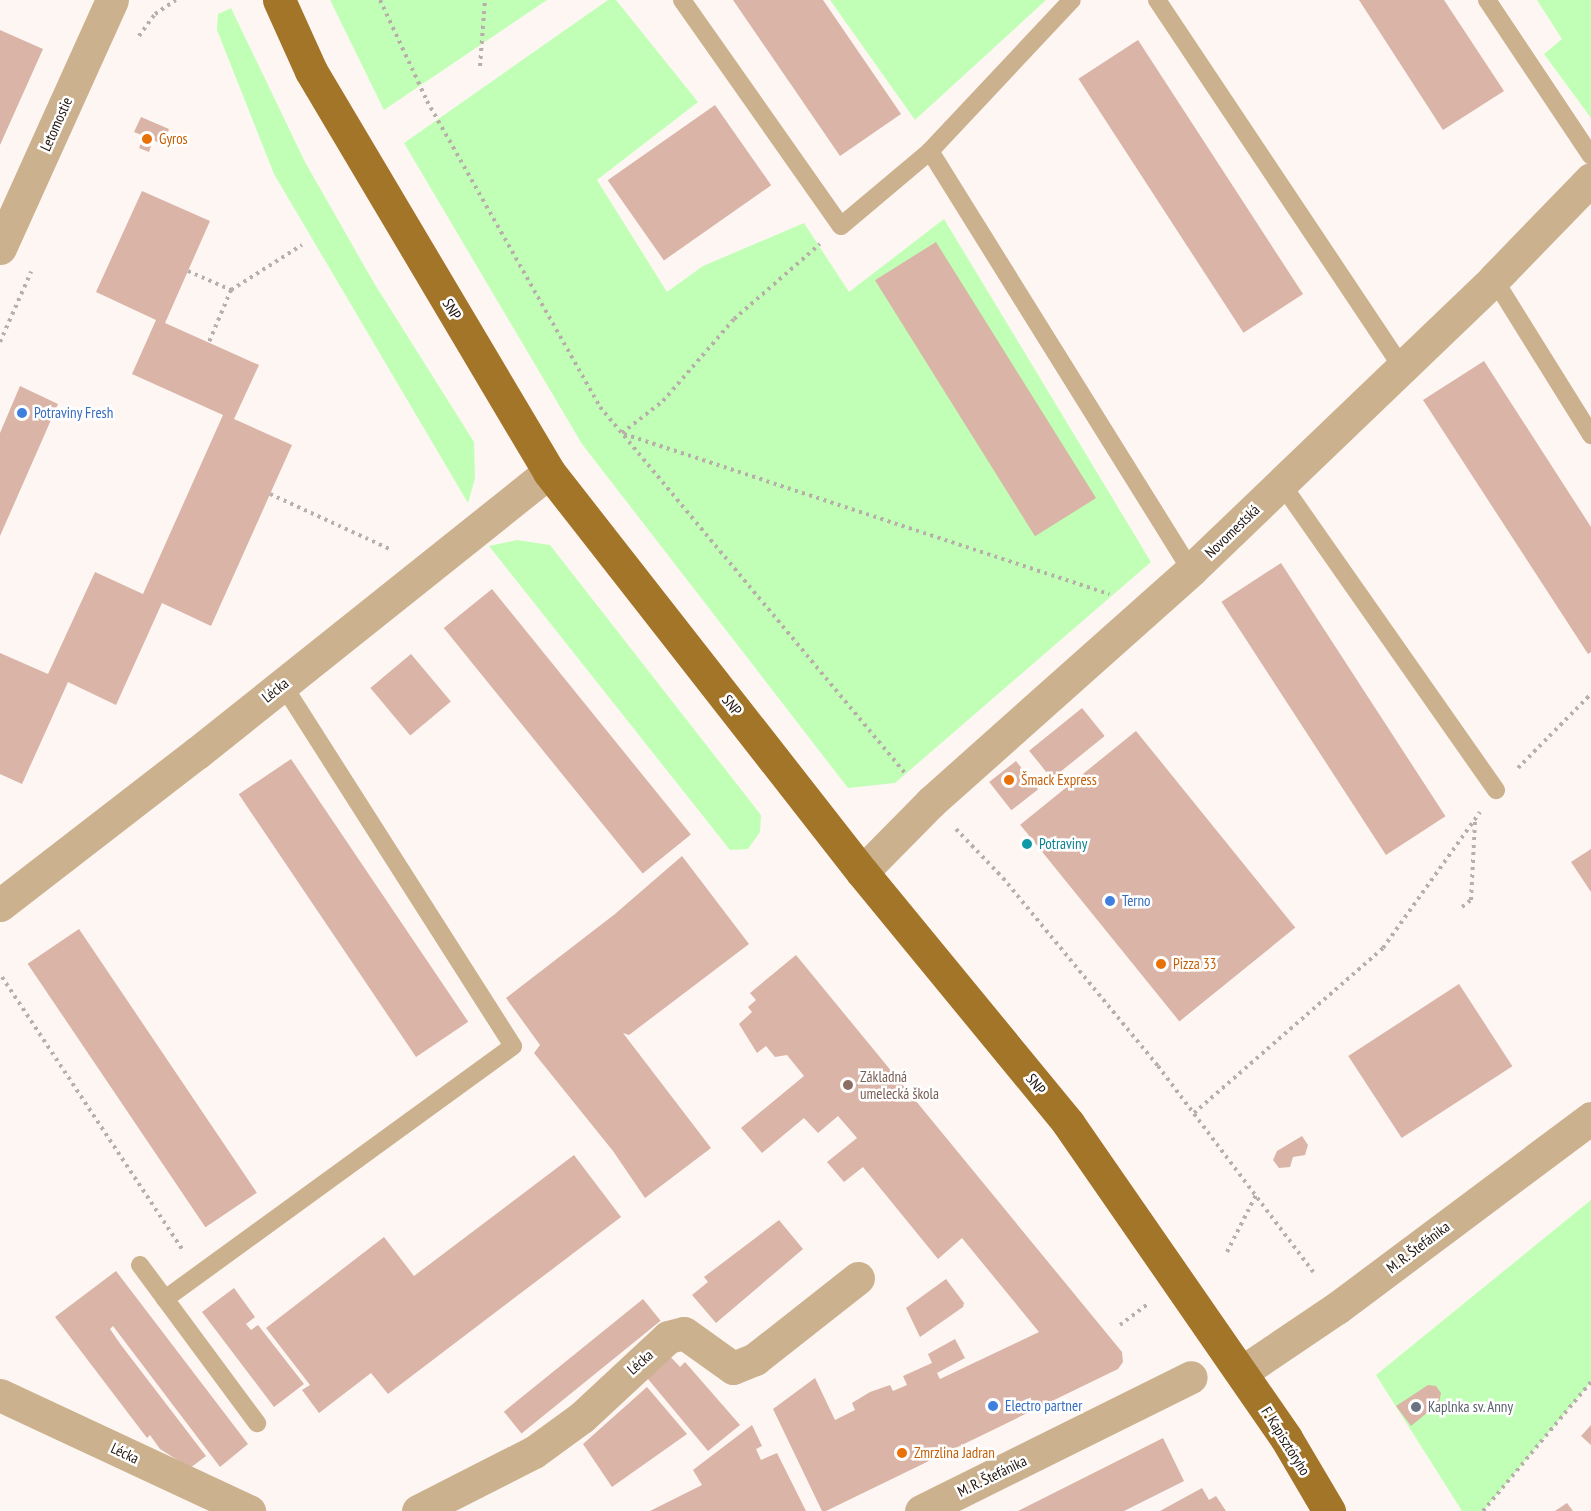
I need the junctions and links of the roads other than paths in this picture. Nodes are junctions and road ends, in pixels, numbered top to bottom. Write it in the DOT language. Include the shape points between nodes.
graph roads {
  1 [pos="112,0"];
  2 [pos="279,0"];
  3 [pos="682,0"];
  4 [pos="1072,0"];
  5 [pos="1157,0"];
  6 [pos="1487,0"];
  7 [pos="930,151"];
  8 [pos="1591,156"];
  9 [pos="1591,179"];
  10 [pos="0,248"];
  11 [pos="1494,279"];
  12 [pos="1402,368"];
  13 [pos="1591,435"];
  14 [pos="549,472"];
  15 [pos="1281,483"];
  16 [pos="1191,570"];
  17 [pos="282,684"];
  18 [pos="1496,790"];
  19 [pos="862,872"];
  20 [pos="0,905"];
  21 [pos="1591,1118"];
  22 [pos="140,1265"];
  23 [pos="858,1278"];
  24 [pos="165,1299"];
  25 [pos="1242,1372"];
  26 [pos="1191,1377"];
  27 [pos="0,1395"];
  28 [pos="257,1423"];
  29 [pos="249,1511"];
  30 [pos="418,1511"];
  31 [pos="921,1511"];
  32 [pos="1329,1511"];
  1 -- 10 [label="street, Letomostie"];
  2 -- 14 [label="main road, SNP" via="311,71"];
  3 -- 7 [label="lane" via="841,226"];
  4 -- 7 [label="lane"];
  5 -- 12 [label="lane"];
  6 -- 8 [label="lane"];
  7 -- 16 [label="lane"];
  9 -- 11 [label="street, Novomestská"];
  11 -- 12 [label="street, Novomestská"];
  11 -- 13 [label="lane"];
  12 -- 15 [label="street, Novomestská"];
  14 -- 17 [label="street, Lécka"];
  14 -- 19 [label="main road, SNP"];
  15 -- 16 [label="street, Novomestská"];
  15 -- 18 [label="lane"];
  16 -- 19 [label="street, Novomestská" via="931,802"];
  17 -- 20 [label="street, Lécka"];
  17 -- 24 [label="lane" via="513,1046"];
  19 -- 25 [label="main road, SNP" via="1068,1123"];
  21 -- 25 [label="street, M. R. Štefánika" via="1337,1308"];
  22 -- 24 [label="lane"];
  23 -- 30 [label="street, Lécka" via="755,1359 733,1368 684,1333 668,1338 582,1417 534,1452"];
  24 -- 28 [label="lane"];
  25 -- 32 [label="main road, F. Kapisztóryho"];
  26 -- 31 [label="street, M. R. Štefánika"];
  27 -- 29 [label="street, Lécka"];
}
